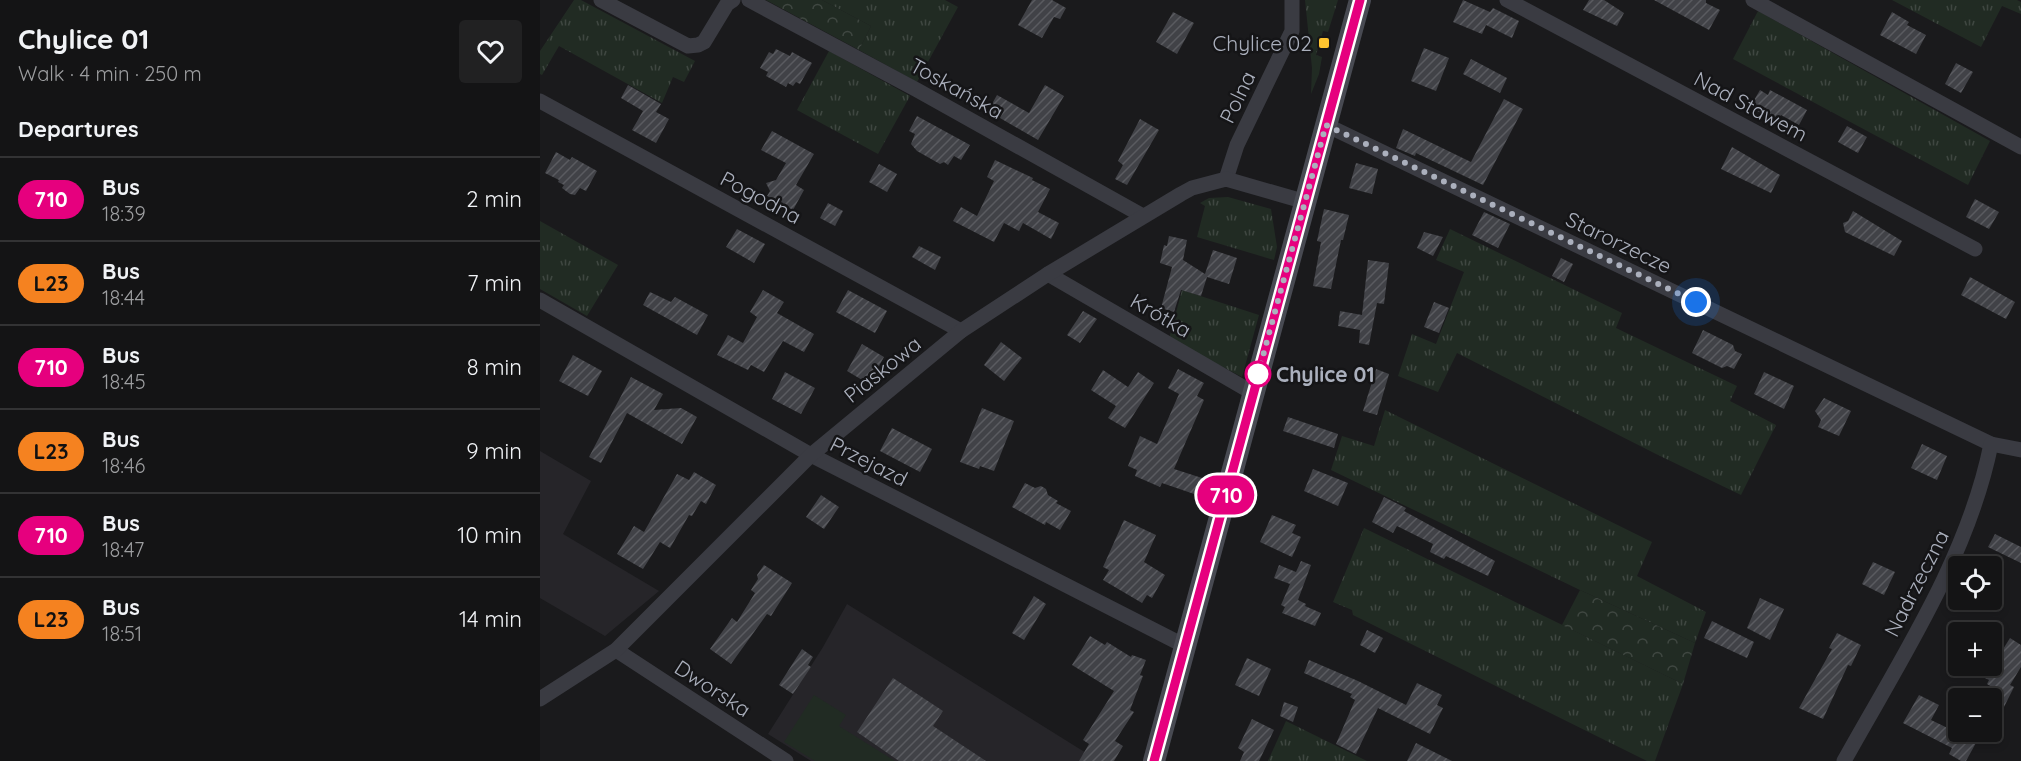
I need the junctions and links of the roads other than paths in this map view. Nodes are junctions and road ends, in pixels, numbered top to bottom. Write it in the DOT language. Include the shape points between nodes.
graph roads {
  1 [pos="601,0"];
  2 [pos="733,0"];
  3 [pos="749,0"];
  4 [pos="1292,0"];
  5 [pos="1360,0"];
  6 [pos="1507,0"];
  7 [pos="1753,0"];
  8 [pos="540,101"];
  9 [pos="1326,125"];
  10 [pos="2021,147"];
  11 [pos="1226,179"];
  12 [pos="1306,202"];
  13 [pos="1143,216"];
  14 [pos="1975,249"];
  15 [pos="1048,274"];
  16 [pos="540,300"];
  17 [pos="962,331"];
  18 [pos="1253,393"];
  19 [pos="1991,444"];
  20 [pos="2021,450"];
  21 [pos="811,455"];
  22 [pos="1185,646"];
  23 [pos="616,650"];
  24 [pos="540,699"];
  25 [pos="786,761"];
  26 [pos="1154,761"];
  27 [pos="1844,761"];
  1 -- 2 [label="street" via="688,46 704,42"];
  3 -- 13 [label="street, Toskańska"];
  4 -- 11 [label="street, Polna" via="1292,31 1237,145"];
  5 -- 9 [label="street"];
  6 -- 14 [label="street, Nad Stawem"];
  7 -- 10 [label="street"];
  8 -- 17 [label="street, Pogodna"];
  9 -- 12 [label="street"];
  9 -- 19 [label="street, Starorzecze"];
  11 -- 12 [label="street"];
  11 -- 13 [label="street, Piaskowa" via="1192,188"];
  12 -- 18 [label="street"];
  13 -- 15 [label="street, Piaskowa"];
  15 -- 17 [label="street, Piaskowa"];
  15 -- 18 [label="street, Krótka"];
  16 -- 21 [label="street, Przejazd"];
  17 -- 21 [label="street, Piaskowa"];
  18 -- 22 [label="street"];
  19 -- 20 [label="street"];
  19 -- 27 [label="street, Nadrzeczna" via="1984,481 1968,526 1931,603"];
  21 -- 22 [label="street, Przejazd"];
  21 -- 23 [label="street, Piaskowa"];
  22 -- 26 [label="street"];
  23 -- 24 [label="street, Piaskowa"];
  23 -- 25 [label="street, Dworska"];
}
